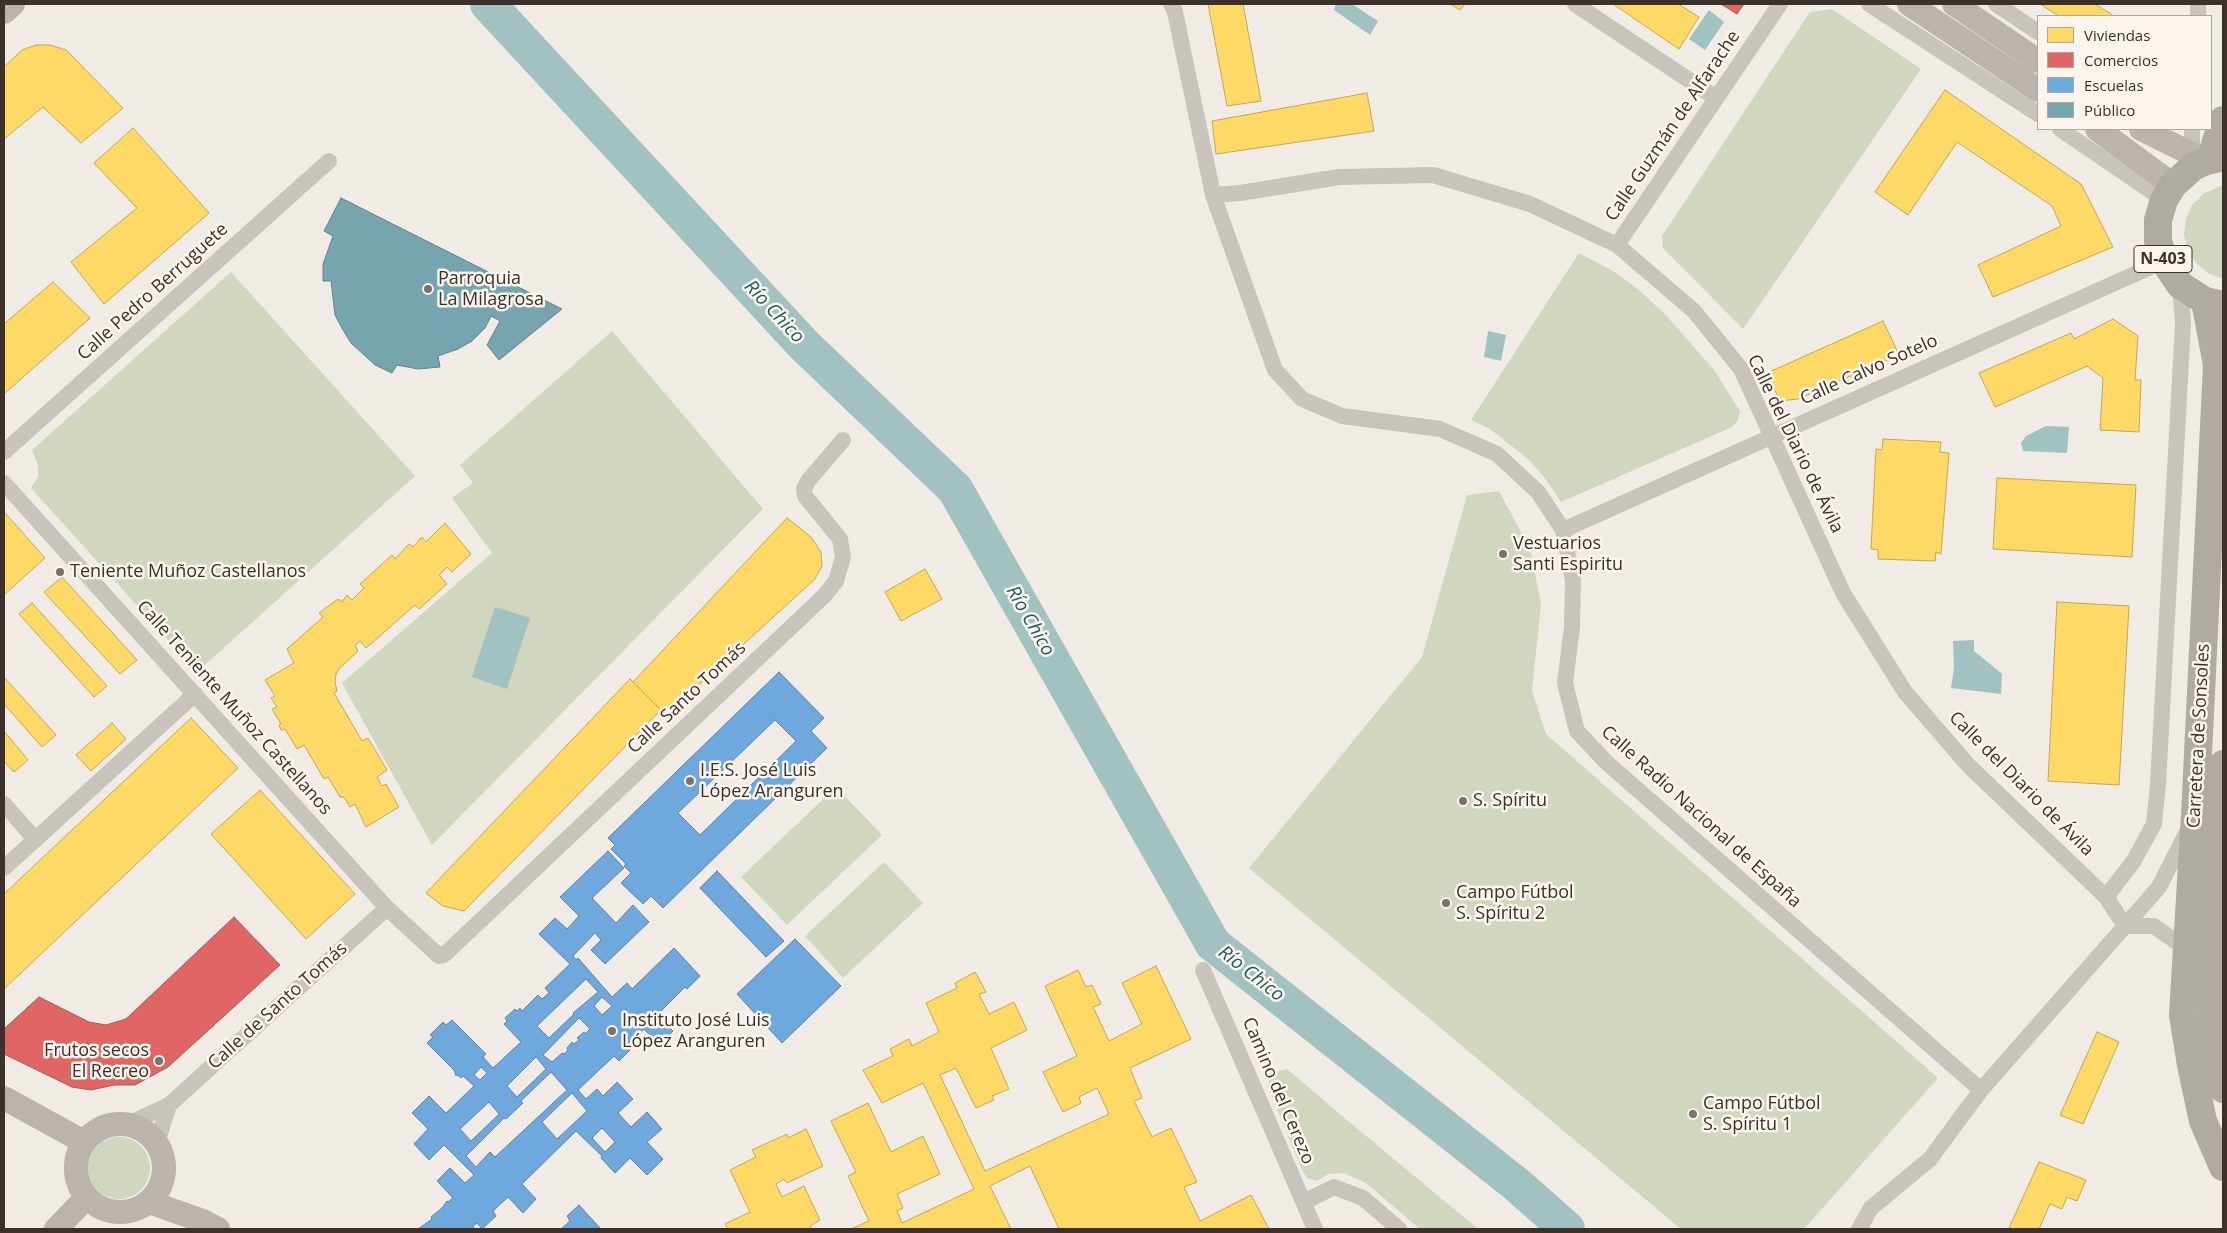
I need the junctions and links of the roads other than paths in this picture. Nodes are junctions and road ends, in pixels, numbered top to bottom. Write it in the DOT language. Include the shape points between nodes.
graph roads {
  1 [pos="13,4"];
  2 [pos="1171,4"];
  3 [pos="1575,4"];
  4 [pos="1780,4"];
  5 [pos="1869,4"];
  6 [pos="1909,4"];
  7 [pos="1954,4"];
  8 [pos="1996,4"];
  9 [pos="4,12"];
  10 [pos="2037,31"];
  11 [pos="2037,60"];
  12 [pos="2037,89"];
  13 [pos="1716,98"];
  14 [pos="2037,113"];
  15 [pos="2223,120"];
  16 [pos="2062,130"];
  17 [pos="2098,130"];
  18 [pos="2179,130"];
  19 [pos="2154,131"];
  20 [pos="2201,153"];
  21 [pos="328,161"];
  22 [pos="2169,193"];
  23 [pos="1213,195"];
  24 [pos="1617,245"];
  25 [pos="2164,261"];
  26 [pos="2180,285"];
  27 [pos="2214,303"];
  28 [pos="1773,436"];
  29 [pos="843,440"];
  30 [pos="4,452"];
  31 [pos="4,482"];
  32 [pos="1563,530"];
  33 [pos="195,694"];
  34 [pos="2223,764"];
  35 [pos="4,804"];
  36 [pos="2195,815"];
  37 [pos="35,839"];
  38 [pos="4,868"];
  39 [pos="2106,897"];
  40 [pos="387,908"];
  41 [pos="2125,926"];
  42 [pos="2186,949"];
  43 [pos="439,956"];
  44 [pos="1204,970"];
  45 [pos="2223,1089"];
  46 [pos="1981,1090"];
  47 [pos="4,1098"];
  48 [pos="169,1105"];
  49 [pos="128,1124"];
  50 [pos="84,1142"];
  51 [pos="157,1143"];
  52 [pos="2223,1167"];
  53 [pos="163,1178"];
  54 [pos="88,1197"];
  55 [pos="148,1202"];
  56 [pos="1304,1202"];
  57 [pos="211,1225"];
  58 [pos="56,1229"];
  59 [pos="1315,1229"];
  60 [pos="1399,1229"];
  61 [pos="1858,1229"];
  1 -- 9 [label="main road"];
  2 -- 23 [label="street, Calle Radio Nacional de España"];
  3 -- 13 [label="street"];
  4 -- 13 [label="street, Calle Guzmán de Alfarache"];
  5 -- 14 [label="street"];
  6 -- 12 [label="main road"];
  7 -- 11 [label="main road"];
  8 -- 10 [label="street"];
  13 -- 24 [label="street, Calle Guzmán de Alfarache"];
  15 -- 20 [label="highway"];
  16 -- 22 [label="street"];
  17 -- 22 [label="main road"];
  18 -- 20 [label="street"];
  19 -- 20 [label="main road"];
  20 -- 22 [label="highway"];
  21 -- 30 [label="street, Calle Pedro Berruguete"];
  22 -- 25 [label="highway, N-403" via="2158,220 2158,241"];
  23 -- 24 [label="street, Calle del Diario de Ávila" via="1339,177 1433,175 1530,204"];
  23 -- 32 [label="street, Calle Radio Nacional de España" via="1275,370 1302,400 1342,416 1440,429 1497,454 1538,492"];
  24 -- 28 [label="street, Calle del Diario de Ávila" via="1700,319 1741,369"];
  25 -- 26 [label="highway, N-403"];
  25 -- 28 [label="street, Calle Calvo Sotelo"];
  26 -- 27 [label="highway, N-403"];
  26 -- 39 [label="street" via="2183,323 2154,824 2133,862"];
  27 -- 36 [label="highway, Carretera de Sonsoles / N-403" via="2217,365"];
  28 -- 32 [label="street, Calle Calvo Sotelo"];
  28 -- 39 [label="street, Calle del Diario de Ávila" via="1843,593 1905,692 1968,765"];
  29 -- 43 [label="street, Calle Santo Tomás" via="804,490 805,496 840,539 844,557 836,581 804,615 444,955"];
  31 -- 33 [label="street, Calle Teniente Muñoz Castellanos"];
  32 -- 46 [label="street, Calle Radio Nacional de España" via="1573,581 1572,627 1565,683 1577,731 1606,762"];
  33 -- 37 [label="street"];
  33 -- 40 [label="street, Calle Teniente Muñoz Castellanos"];
  34 -- 45 [label="highway, Carretera de Sonsoles" via="2210,1012"];
  35 -- 37 [label="street"];
  36 -- 41 [label="street" via="2159,887"];
  36 -- 42 [label="highway, Carretera de Sonsoles / N-403"];
  37 -- 38 [label="street"];
  39 -- 41 [label="street, Calle del Diario de Ávila"];
  40 -- 43 [label="street, Calle Teniente Muñoz Castellanos"];
  40 -- 48 [label="street, Calle de Santo Tomás"];
  41 -- 42 [label="street" via="2154,926"];
  41 -- 46 [label="street"];
  42 -- 52 [label="highway, Carretera de Sonsoles / N-403" via="2183,1014 2191,1065 2203,1121"];
  44 -- 56 [label="street, Camino del Cerezo"];
  46 -- 61 [label="street" via="1930,1159 1871,1208"];
  47 -- 50 [label="main road"];
  48 -- 49 [label="street, Calle de Santo Tomás"];
  48 -- 51 [label="street"];
  49 -- 50 [label="main road" via="103,1127"];
  49 -- 51 [label="main road" via="144,1131"];
  50 -- 54 [label="main road" via="77,1156 76,1171"];
  51 -- 53 [label="main road" via="164,1160"];
  53 -- 55 [label="main road" via="158,1191"];
  53 -- 57 [label="main road"];
  54 -- 55 [label="main road" via="104,1209 117,1212"];
  54 -- 58 [label="main road"];
  55 -- 57 [label="main road"];
  56 -- 59 [label="street, Camino del Cerezo"];
  56 -- 60 [label="street" via="1334,1187 1363,1198"];
}
